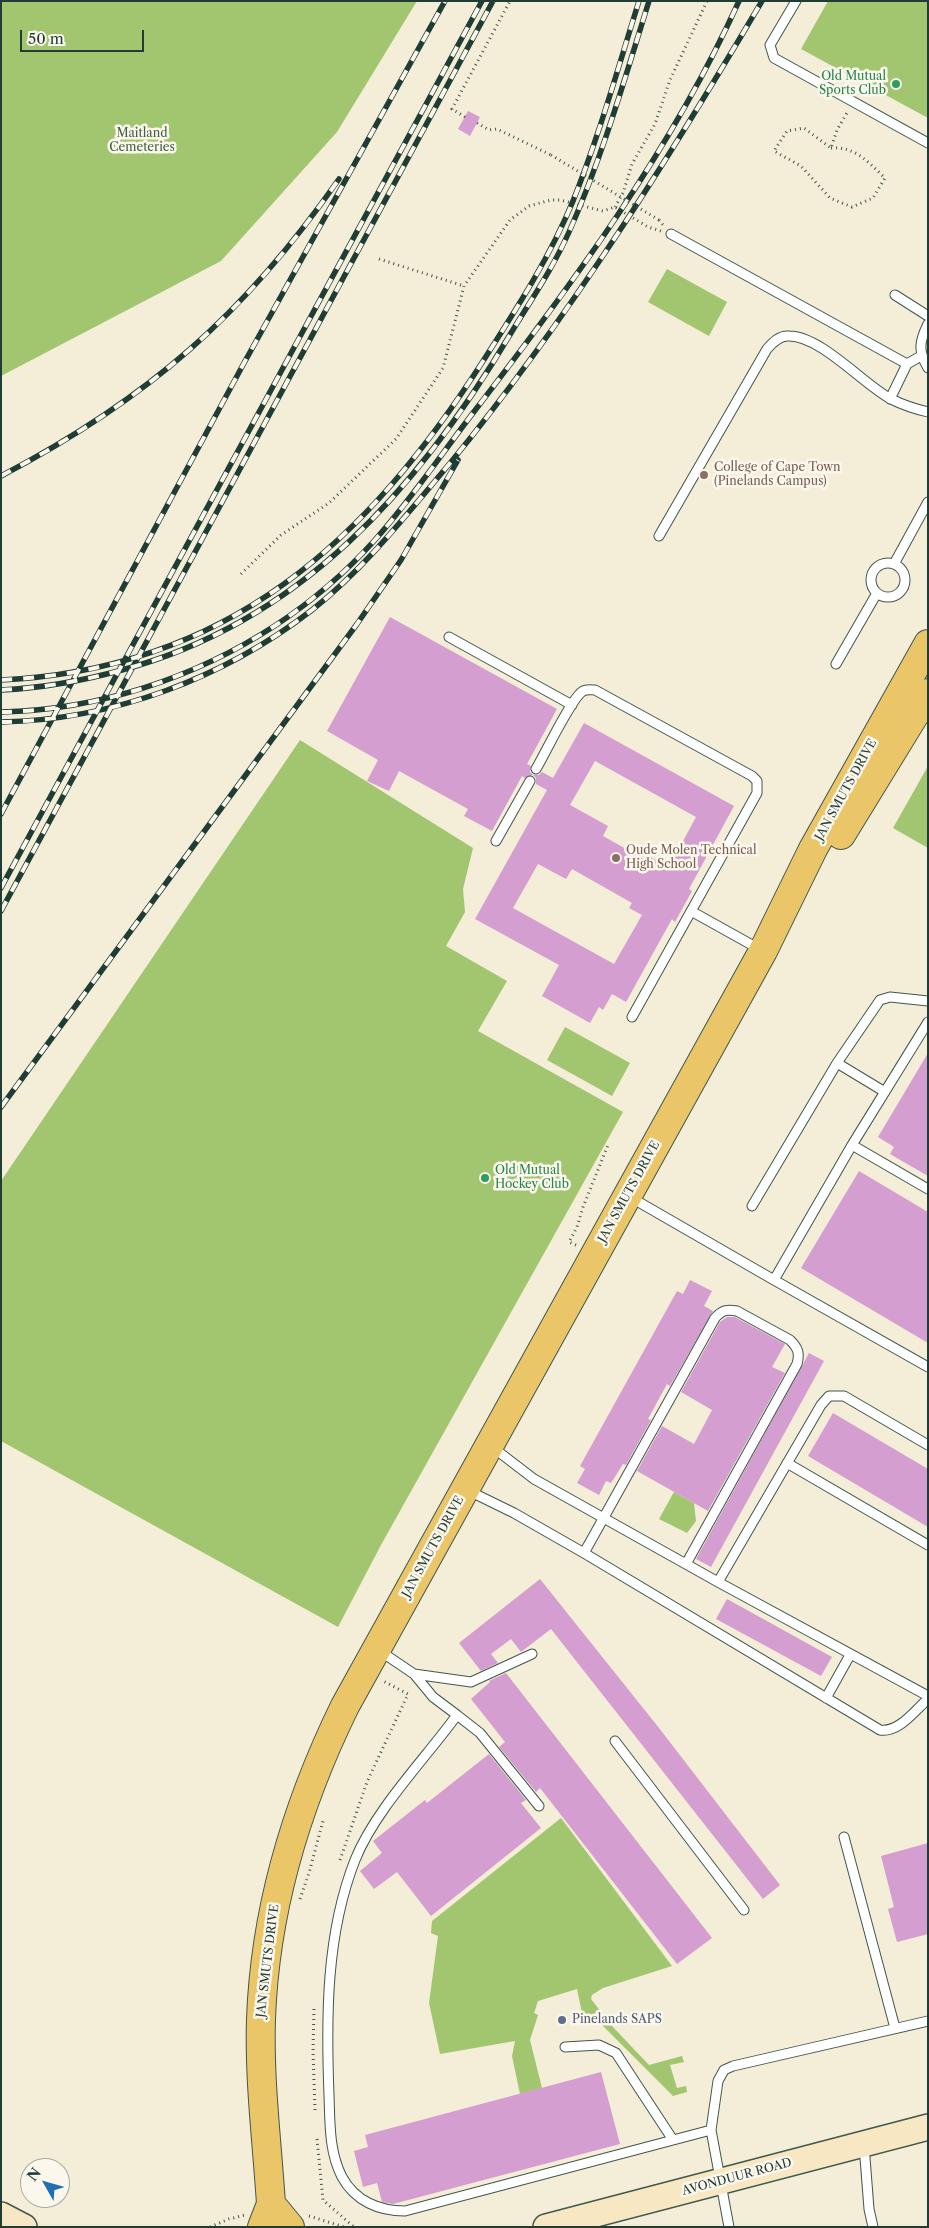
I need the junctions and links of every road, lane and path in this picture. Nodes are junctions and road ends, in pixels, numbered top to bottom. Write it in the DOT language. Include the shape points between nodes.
graph roads {
  1 [pos="510,1"];
  2 [pos="707,1"];
  3 [pos="796,1"];
  4 [pos="853,102"];
  5 [pos="465,116"];
  6 [pos="477,123"];
  7 [pos="928,143"];
  8 [pos="831,148"];
  9 [pos="615,207"];
  10 [pos="659,220"];
  11 [pos="671,234"];
  12 [pos="379,259"];
  13 [pos="464,286"];
  14 [pos="894,295"];
  15 [pos="928,316"];
  16 [pos="928,324"];
  17 [pos="921,356"];
  18 [pos="907,364"];
  19 [pos="928,368"];
  20 [pos="890,399"];
  21 [pos="928,412"];
  22 [pos="928,502"];
  23 [pos="659,536"];
  24 [pos="894,564"];
  25 [pos="241,574"];
  26 [pos="876,593"];
  27 [pos="449,637"];
  28 [pos="928,644"];
  29 [pos="836,664"];
  30 [pos="928,693"];
  31 [pos="572,705"];
  32 [pos="536,769"];
  33 [pos="530,781"];
  34 [pos="496,841"];
  35 [pos="691,911"];
  36 [pos="766,945"];
  37 [pos="928,1001"];
  38 [pos="632,1017"];
  39 [pos="928,1022"];
  40 [pos="837,1063"];
  41 [pos="885,1092"];
  42 [pos="608,1145"];
  43 [pos="852,1145"];
  44 [pos="928,1189"];
  45 [pos="627,1195"];
  46 [pos="752,1206"];
  47 [pos="583,1248"];
  48 [pos="774,1280"];
  49 [pos="928,1367"];
  50 [pos="489,1445"];
  51 [pos="928,1445"];
  52 [pos="787,1463"];
  53 [pos="465,1489"];
  54 [pos="604,1517"];
  55 [pos="928,1545"];
  56 [pos="584,1553"];
  57 [pos="686,1564"];
  58 [pos="718,1582"];
  59 [pos="383,1653"];
  60 [pos="532,1654"];
  61 [pos="850,1655"];
  62 [pos="414,1674"];
  63 [pos="408,1694"];
  64 [pos="928,1697"];
  65 [pos="826,1698"];
  66 [pos="457,1715"];
  67 [pos="615,1741"];
  68 [pos="539,1806"];
  69 [pos="324,1817"];
  70 [pos="844,1837"];
  71 [pos="298,1902"];
  72 [pos="744,1910"];
  73 [pos="928,2021"];
  74 [pos="895,2028"];
  75 [pos="565,2047"];
  76 [pos="928,2127"];
  77 [pos="711,2130"];
  78 [pos="673,2140"];
  79 [pos="864,2143"];
  80 [pos="720,2181"];
  81 [pos="1,2215"];
  82 [pos="262,2215"];
  83 [pos="298,2221"];
  84 [pos="24,2227"];
  85 [pos="210,2227"];
  86 [pos="344,2227"];
  87 [pos="546,2227"];
  88 [pos="730,2227"];
  89 [pos="874,2227"];
  1 -- 5 [label="path" via="452,109"];
  2 -- 9 [label="path" via="670,80 655,124 632,164"];
  3 -- 4 [label="lane" via="770,46 774,58"];
  4 -- 7 [label="lane"];
  4 -- 8 [label="path"];
  6 -- 10 [label="path, bridge" via="551,155"];
  8 -- 8 [label="path" via="804,128 787,130 774,151 800,166 830,198 852,206 873,198 884,178 866,160 844,147"];
  9 -- 11 [label="path" via="648,227"];
  9 -- 13 [label="path" via="603,211 560,200 529,206 502,229"];
  11 -- 18 [label="lane"];
  12 -- 13 [label="path"];
  13 -- 25 [label="path" via="443,368 396,439 329,504 281,536"];
  14 -- 15 [label="lane"];
  16 -- 17 [label="lane" via="920,339"];
  17 -- 18 [label="lane"];
  17 -- 19 [label="lane"];
  18 -- 20 [label="lane"];
  20 -- 21 [label="lane"];
  20 -- 23 [label="lane" via="817,346 789,335 776,339 767,349"];
  22 -- 24 [label="lane"];
  24 -- 26 [label="lane" via="876,567 871,575 871,585"];
  24 -- 26 [label="lane" via="902,570 905,580 902,589 895,596 885,597"];
  26 -- 29 [label="lane"];
  27 -- 31 [label="lane"];
  28 -- 36 [label="main road, JAN SMUTS DRIVE" via="813,849"];
  30 -- 36 [label="main road, JAN SMUTS DRIVE" via="830,852"];
  31 -- 32 [label="lane"];
  31 -- 35 [label="lane" via="583,691 595,690 756,781 757,793"];
  33 -- 34 [label="lane"];
  35 -- 36 [label="lane"];
  35 -- 38 [label="lane"];
  36 -- 45 [label="main road, JAN SMUTS DRIVE"];
  37 -- 40 [label="lane" via="890,997 880,1000"];
  39 -- 41 [label="lane"];
  40 -- 41 [label="lane"];
  40 -- 46 [label="lane"];
  41 -- 43 [label="lane"];
  42 -- 47 [label="path" via="569,1242"];
  43 -- 44 [label="lane"];
  43 -- 48 [label="lane"];
  45 -- 48 [label="lane"];
  45 -- 50 [label="main road, JAN SMUTS DRIVE"];
  48 -- 49 [label="lane"];
  50 -- 53 [label="main road, JAN SMUTS DRIVE"];
  50 -- 54 [label="lane" via="534,1479"];
  51 -- 52 [label="lane" via="844,1396 835,1395 821,1404"];
  52 -- 55 [label="lane"];
  52 -- 58 [label="lane"];
  53 -- 56 [label="lane"];
  53 -- 59 [label="main road, JAN SMUTS DRIVE"];
  54 -- 56 [label="lane"];
  54 -- 57 [label="lane"];
  54 -- 57 [label="lane" via="720,1312 738,1311 790,1340 797,1346 797,1364"];
  56 -- 65 [label="lane"];
  57 -- 58 [label="lane"];
  58 -- 61 [label="lane"];
  59 -- 62 [label="lane"];
  59 -- 63 [label="path" via="377,1678"];
  59 -- 82 [label="main road, JAN SMUTS DRIVE" via="342,1714 310,1782 274,1903 261,2018"];
  60 -- 62 [label="lane" via="471,1682"];
  61 -- 64 [label="lane"];
  61 -- 65 [label="lane"];
  62 -- 66 [label="lane" via="433,1697"];
  64 -- 65 [label="lane" via="897,1727 884,1731"];
  66 -- 68 [label="lane" via="480,1733"];
  66 -- 78 [label="lane" via="366,1834 344,1894 329,1982 326,2033 331,2142 342,2177 355,2194 372,2205 405,2211"];
  67 -- 72 [label="lane"];
  69 -- 71 [label="path"];
  70 -- 74 [label="lane"];
  73 -- 74 [label="lane"];
  74 -- 77 [label="lane" via="724,2070 718,2081"];
  75 -- 78 [label="lane" via="599,2045 616,2053"];
  76 -- 79 [label="street, AVONDUUR ROAD"];
  77 -- 78 [label="lane"];
  77 -- 80 [label="lane"];
  79 -- 80 [label="street, AVONDUUR ROAD"];
  79 -- 89 [label="lane" via="869,2208"];
  80 -- 87 [label="street, AVONDUUR ROAD"];
  80 -- 88 [label="lane"];
  81 -- 84 [label="street"];
  82 -- 83 [label="main road"];
  82 -- 85 [label="path" via="229,2219"];
  83 -- 86 [label="path"];
}
